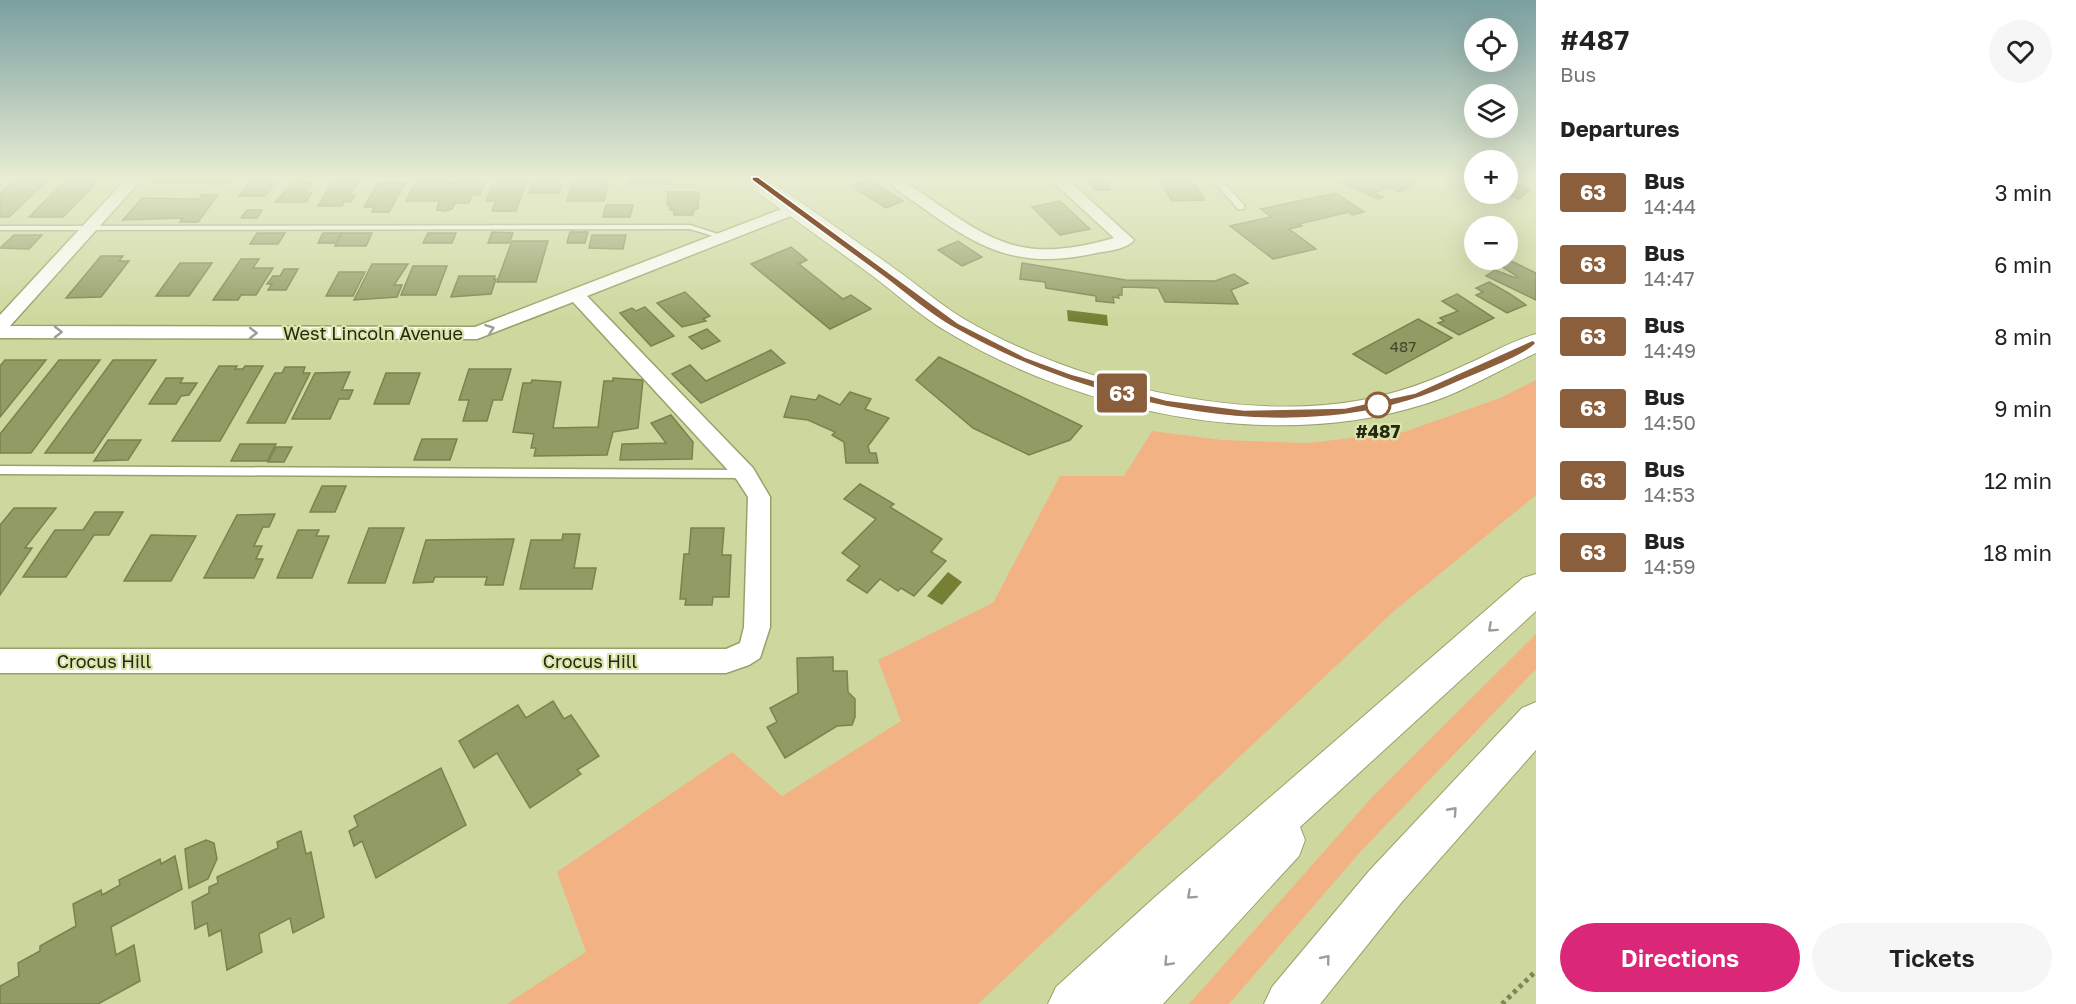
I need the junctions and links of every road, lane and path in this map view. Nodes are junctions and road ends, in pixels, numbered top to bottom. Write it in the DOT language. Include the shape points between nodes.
graph roads {
  1 [pos="752,226"];
  2 [pos="818,226"];
  3 [pos="964,226"];
  4 [pos="1110,226"];
  5 [pos="0,228"];
  6 [pos="89,228"];
  7 [pos="723,237"];
  8 [pos="577,296"];
  9 [pos="0,326"];
  10 [pos="0,332"];
  11 [pos="1536,343"];
  12 [pos="0,470"];
  13 [pos="745,474"];
  14 [pos="1536,589"];
  15 [pos="0,661"];
  16 [pos="1439,675"];
  17 [pos="1536,721"];
  18 [pos="1536,971"];
  19 [pos="1073,1004"];
  20 [pos="1130,1004"];
  21 [pos="1289,1004"];
  22 [pos="1502,1004"];
  1 -- 7 [label="street, West Lincoln Avenue"];
  2 -- 11 [label="main road" via="955,325 993,346 1067,377 1200,410 1296,415 1396,402"];
  3 -- 4 [label="street" via="1014,252 1063,253 1126,240"];
  5 -- 6 [label="lane"];
  6 -- 7 [label="lane" via="690,227"];
  6 -- 9 [label="street"];
  7 -- 8 [label="street, West Lincoln Avenue"];
  10 -- 8 [label="street, West Lincoln Avenue, one-way" via="477,333"];
  8 -- 13 [label="street, Crocus Hill"];
  12 -- 13 [label="lane"];
  13 -- 15 [label="street, Crocus Hill" via="759,497 757,627 751,650 733,659"];
  14 -- 16 [label="highway, one-way"];
  16 -- 19 [label="highway, one-way"];
  16 -- 20 [label="highway, one-way"];
  21 -- 17 [label="highway, one-way" via="1385,886"];
  18 -- 22 [label="path"];
}
